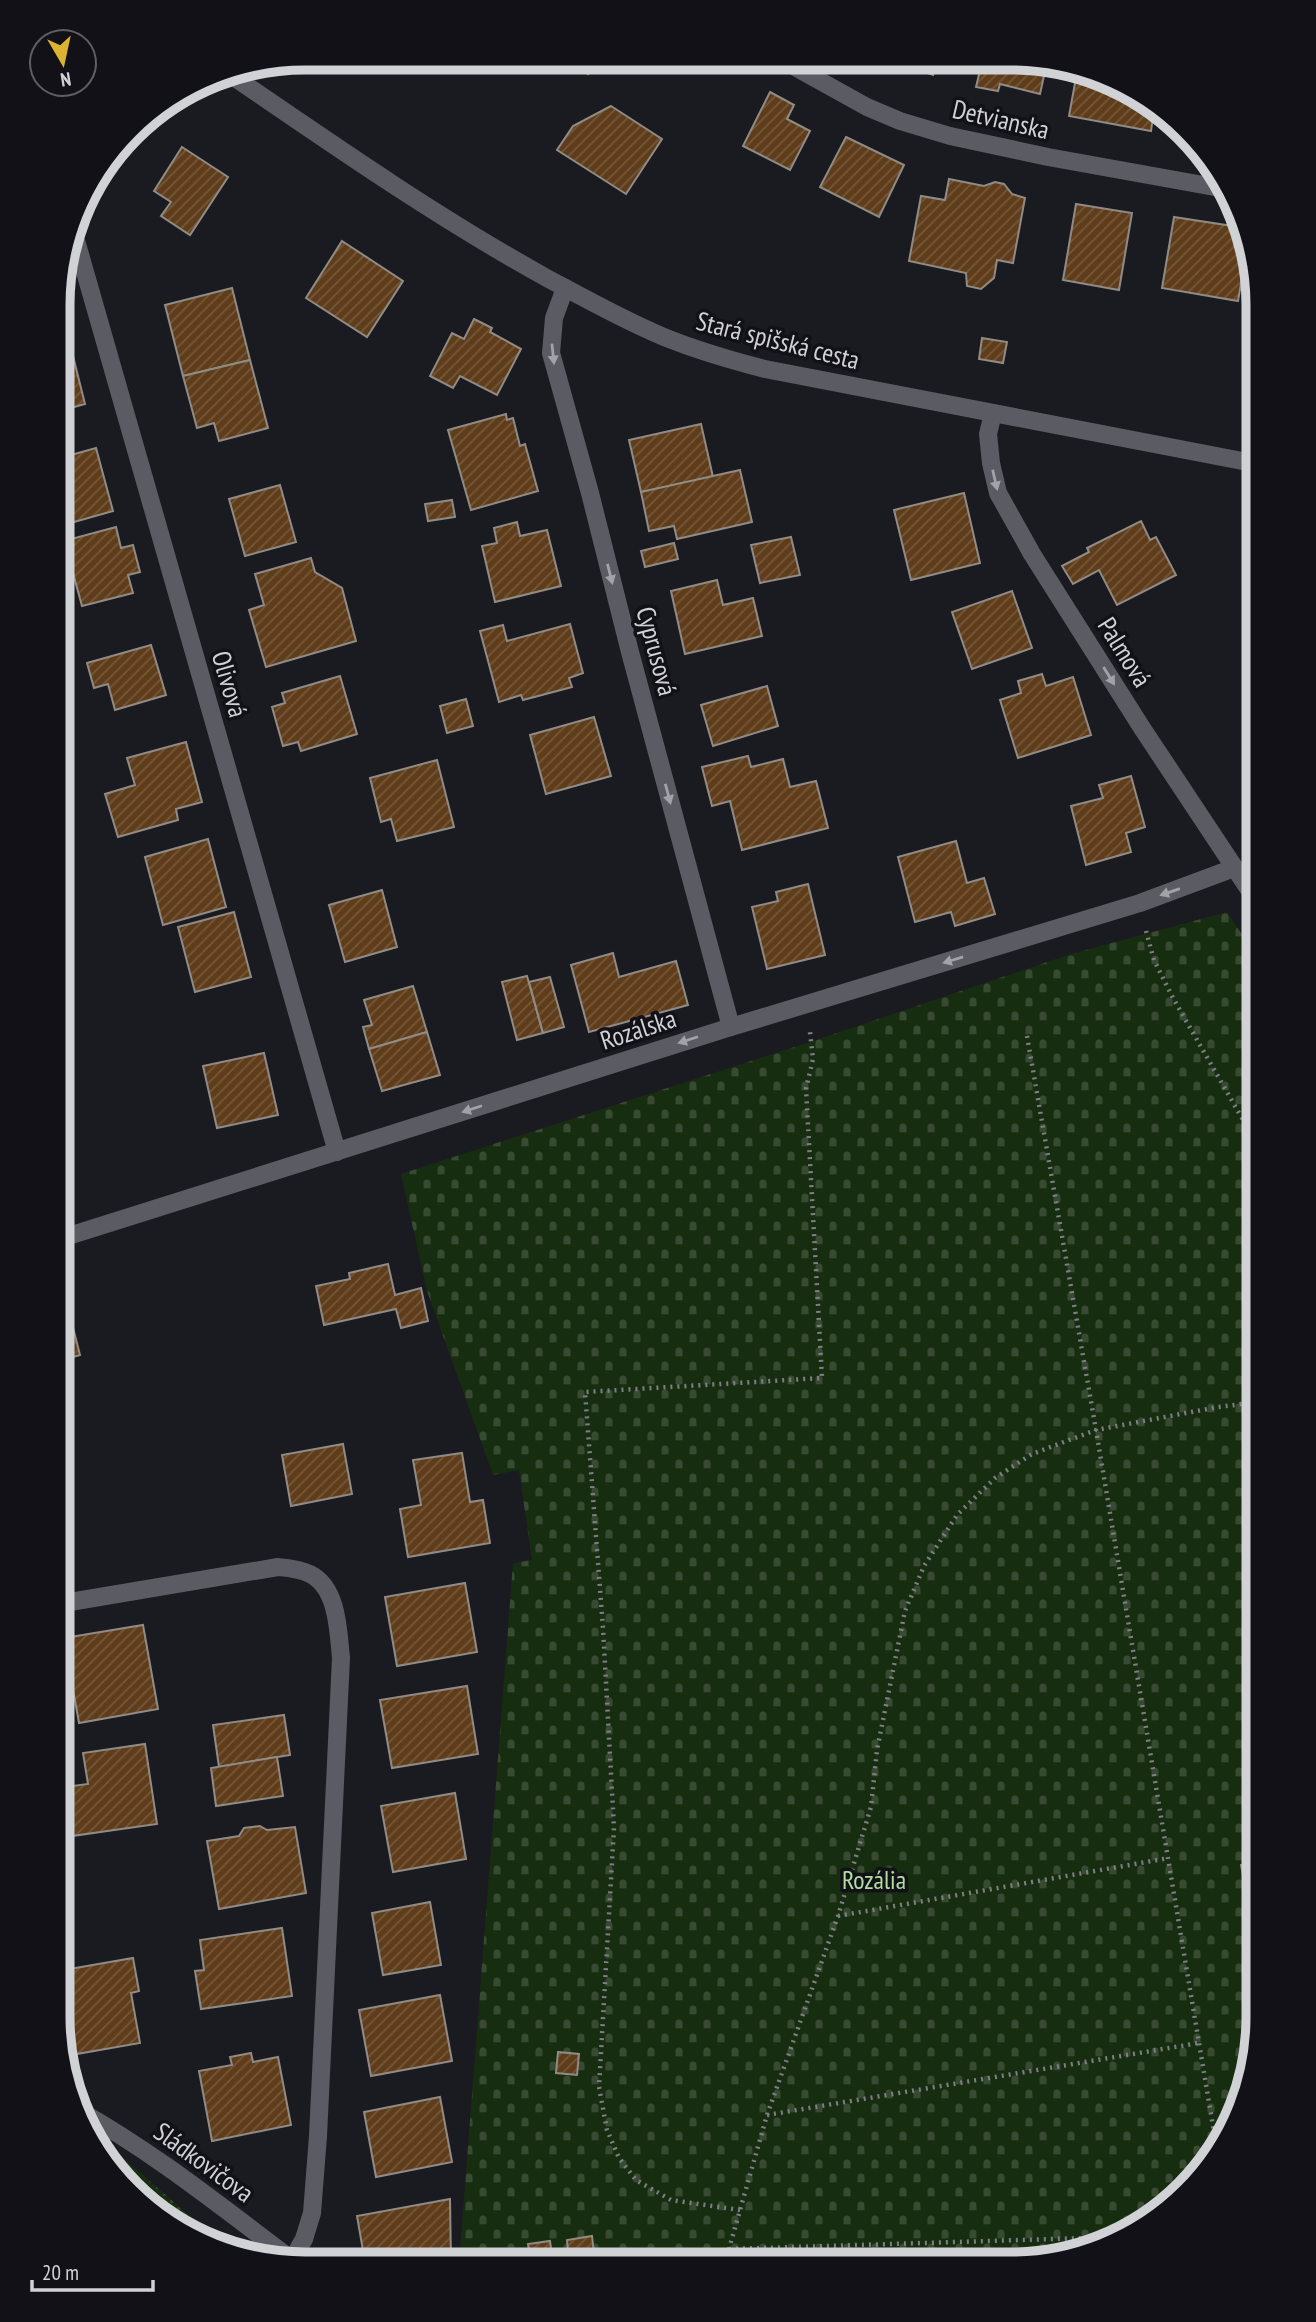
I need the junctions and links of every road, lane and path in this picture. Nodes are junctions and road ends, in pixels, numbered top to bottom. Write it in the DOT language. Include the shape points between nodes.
graph roads {
  1 [pos="800,70"];
  2 [pos="238,80"];
  3 [pos="1213,187"];
  4 [pos="78,247"];
  5 [pos="565,288"];
  6 [pos="993,413"];
  7 [pos="1246,462"];
  8 [pos="1234,868"];
  9 [pos="1246,885"];
  10 [pos="1140,903"];
  11 [pos="731,1027"];
  12 [pos="1027,1036"];
  13 [pos="813,1041"];
  14 [pos="1246,1124"];
  15 [pos="337,1152"];
  16 [pos="70,1236"];
  17 [pos="1245,1404"];
  18 [pos="1096,1430"];
  19 [pos="70,1602"];
  20 [pos="1168,1858"];
  21 [pos="838,1916"];
  22 [pos="1199,2043"];
  23 [pos="767,2115"];
  24 [pos="93,2118"];
  25 [pos="1214,2134"];
  26 [pos="740,2210"];
  27 [pos="1092,2238"];
  28 [pos="729,2249"];
  29 [pos="280,2250"];
  30 [pos="298,2252"];
  31 [pos="728,2252"];
  1 -- 3 [label="street, Detvianska" via="867,107 950,136"];
  2 -- 5 [label="street, Stará spišská cesta" via="456,225"];
  4 -- 15 [label="street, Olivová"];
  5 -- 6 [label="street, Stará spišská cesta" via="665,337 716,356"];
  5 -- 11 [label="street, Cyprusová, one-way" via="554,318 551,353"];
  6 -- 7 [label="street, Stará spišská cesta"];
  6 -- 8 [label="street, Palmová, one-way" via="988,434 998,493 1039,566"];
  8 -- 9 [label="street, Palmová"];
  8 -- 10 [label="street, Rozálska, one-way"];
  10 -- 11 [label="street, Rozálska, one-way"];
  10 -- 14 [label="path" via="1154,960"];
  11 -- 15 [label="street, Rozálska, one-way"];
  12 -- 18 [label="path"];
  13 -- 26 [label="path" via="806,1089 822,1378 585,1392 614,1828 599,2087 607,2130 619,2158 636,2180 671,2200"];
  15 -- 16 [label="street, Rozálska"];
  17 -- 18 [label="path"];
  18 -- 20 [label="path"];
  18 -- 21 [label="path" via="1032,1454 995,1478 957,1515 924,1566 905,1611 877,1750 871,1807"];
  19 -- 30 [label="street" via="278,1567 311,1574 330,1598 341,1658 318,2136 312,2213"];
  20 -- 21 [label="path"];
  20 -- 22 [label="path"];
  21 -- 23 [label="path"];
  22 -- 23 [label="path"];
  22 -- 25 [label="path"];
  23 -- 26 [label="path"];
  24 -- 29 [label="street, Sládkovičova" via="168,2167"];
  26 -- 28 [label="path"];
  27 -- 28 [label="path"];
  28 -- 31 [label="path"];
}
